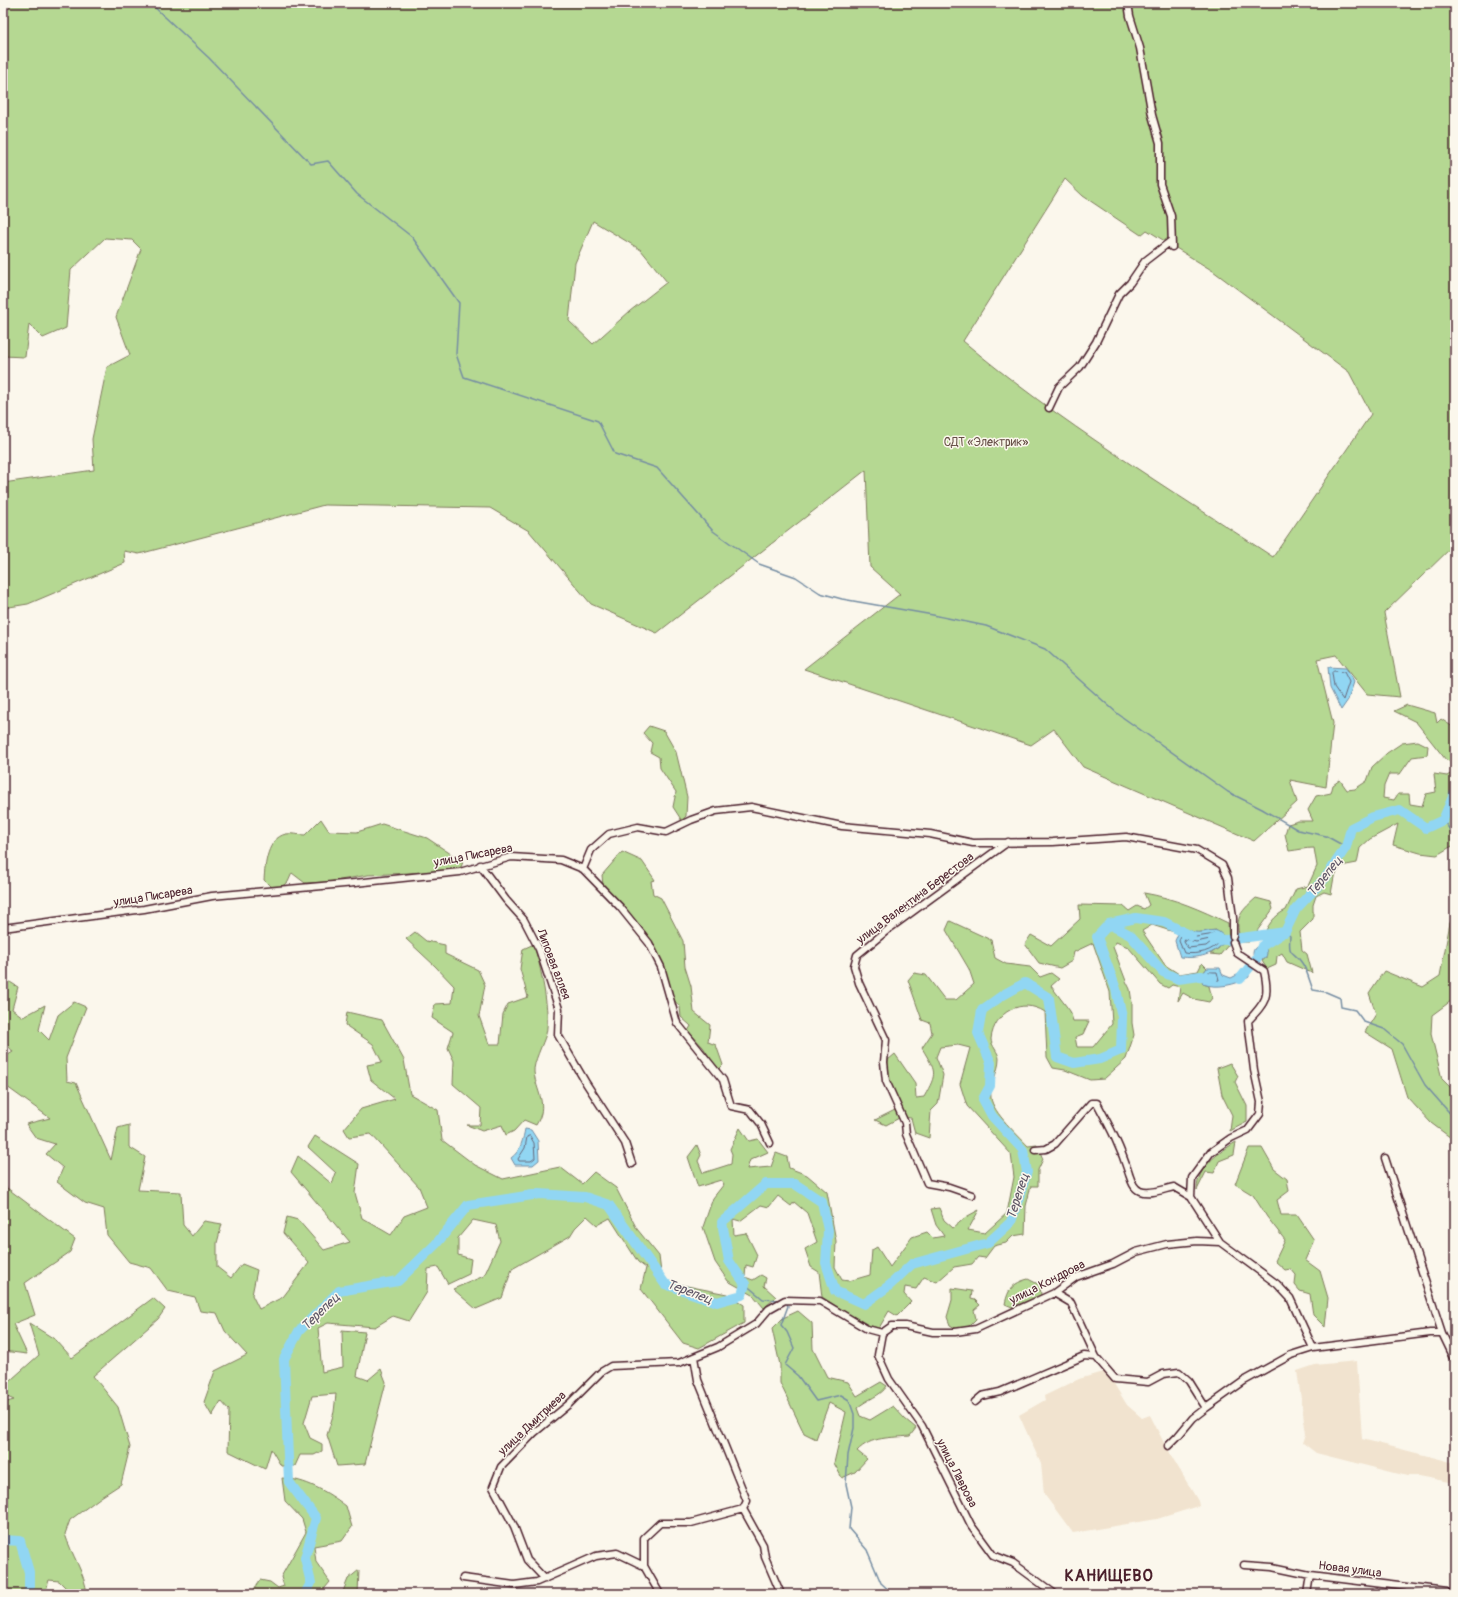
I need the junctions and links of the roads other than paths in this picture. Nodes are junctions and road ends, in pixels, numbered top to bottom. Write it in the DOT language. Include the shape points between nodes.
graph roads {
  1 [pos="1128,3"];
  2 [pos="1049,408"];
  3 [pos="1008,842"];
  4 [pos="480,865"];
  5 [pos="583,869"];
  6 [pos="3,928"];
  7 [pos="770,1143"];
  8 [pos="1035,1150"];
  9 [pos="1385,1158"];
  10 [pos="632,1164"];
  11 [pos="972,1195"];
  12 [pos="1191,1197"];
  13 [pos="1220,1242"];
  14 [pos="1054,1293"];
  15 [pos="882,1333"];
  16 [pos="1442,1333"];
  17 [pos="1313,1348"];
  18 [pos="694,1357"];
  19 [pos="1096,1357"];
  20 [pos="1455,1360"];
  21 [pos="975,1402"];
  22 [pos="1206,1408"];
  23 [pos="1168,1446"];
  24 [pos="743,1509"];
  25 [pos="1244,1565"];
  26 [pos="644,1566"];
  27 [pos="1310,1575"];
  28 [pos="462,1578"];
  29 [pos="545,1579"];
  30 [pos="1455,1593"];
  31 [pos="660,1594"];
  32 [pos="781,1594"];
  33 [pos="1055,1594"];
  34 [pos="1307,1594"];
  1 -- 2 [label="street" via="1160,143 1160,184 1171,216 1171,244 1145,261 1119,294 1096,342 1080,367 1060,387"];
  3 -- 5 [label="street" via="973,843 930,834 842,826 752,807 716,812 666,832 638,827 609,834 591,850"];
  3 -- 11 [label="street, улица Валентина Берестова" via="890,928 857,955 854,966 859,983 886,1040 886,1082 905,1123 906,1134 927,1183"];
  3 -- 12 [label="street" via="1053,842 1126,836 1197,850 1222,865 1228,878 1233,939 1237,953 1264,971 1268,987 1263,1005 1248,1021 1261,1102 1260,1114 1248,1130 1211,1152 1192,1178"];
  4 -- 5 [label="street, улица Писарева" via="511,857 561,860"];
  4 -- 6 [label="street, улица Писарева" via="445,874 212,896 67,921"];
  4 -- 10 [label="street, Липовая аллея" via="524,920 539,949 559,1009 558,1035 625,1144"];
  5 -- 7 [label="street, улица Писарева" via="620,907 649,943 661,967 677,1023 723,1080 731,1106 750,1110 761,1124"];
  8 -- 12 [label="street" via="1046,1149 1055,1144 1091,1103 1095,1102 1122,1149 1136,1188 1152,1192 1174,1187"];
  9 -- 16 [label="street"];
  12 -- 13 [label="street"];
  13 -- 14 [label="street, улица Кондрова" via="1167,1244 1136,1252 1113,1264 1076,1277"];
  13 -- 17 [label="street" via="1277,1284 1290,1298"];
  14 -- 15 [label="street, улица Кондрова" via="976,1329 933,1332 892,1326"];
  14 -- 19 [label="street" via="1071,1303"];
  15 -- 18 [label="street, улица Дмитриева" via="867,1329 820,1301 786,1300 769,1309 756,1324 718,1347"];
  15 -- 33 [label="street, улица Лаврова" via="878,1355 889,1379 922,1426 971,1525 993,1555 1013,1563"];
  16 -- 17 [label="street"];
  16 -- 20 [label="street"];
  17 -- 22 [label="street" via="1291,1355 1244,1381"];
  18 -- 24 [label="street" via="698,1380 747,1502"];
  18 -- 29 [label="street, улица Дмитриева" via="679,1363 611,1366 601,1372 569,1404 534,1433 501,1467 492,1487 514,1526 527,1560"];
  19 -- 21 [label="street" via="1084,1356 1000,1392 982,1396"];
  19 -- 22 [label="street" via="1115,1379 1148,1382 1163,1374 1179,1372 1189,1381"];
  22 -- 23 [label="street" via="1193,1418"];
  24 -- 26 [label="street" via="691,1523 660,1523 644,1538"];
  24 -- 32 [label="street" via="763,1545 765,1557"];
  25 -- 27 [label="street, Новая улица" via="1272,1567"];
  26 -- 29 [label="street" via="616,1554 596,1556"];
  26 -- 31 [label="street"];
  27 -- 30 [label="street, Новая улица"];
  27 -- 34 [label="street"];
  28 -- 29 [label="street" via="514,1585"];
}
